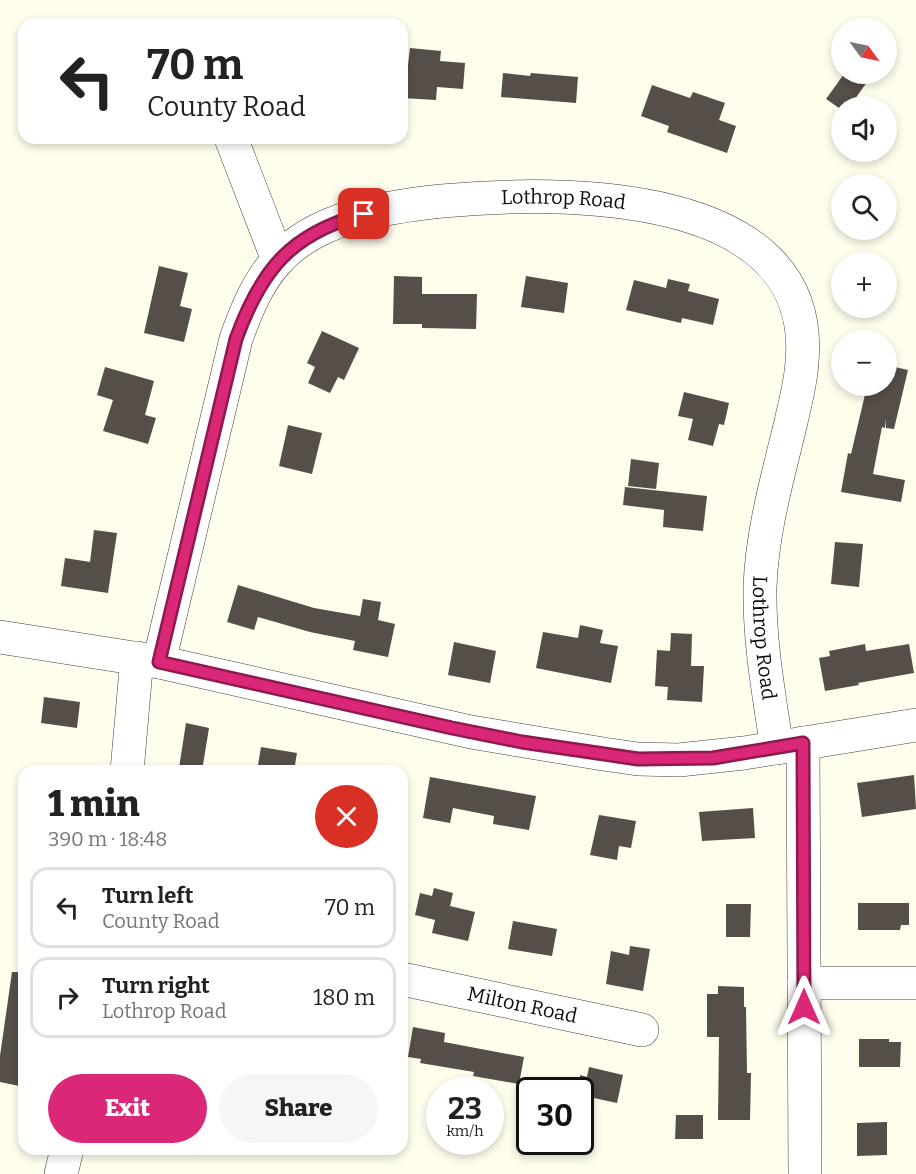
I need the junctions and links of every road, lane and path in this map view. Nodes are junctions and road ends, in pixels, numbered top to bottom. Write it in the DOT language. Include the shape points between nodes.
graph roads {
  1 [pos="233,144"];
  2 [pos="278,260"];
  3 [pos="0,637"];
  4 [pos="148,660"];
  5 [pos="916,725"];
  6 [pos="790,746"];
  7 [pos="128,765"];
  8 [pos="408,980"];
  9 [pos="804,983"];
  10 [pos="916,983"];
  11 [pos="642,1030"];
  12 [pos="66,1155"];
  13 [pos="61,1174"];
  14 [pos="805,1174"];
  1 -- 2 [label="street"];
  2 -- 4 [label="street, Lothrop Road" via="247,308 236,339"];
  2 -- 6 [label="street, Lothrop Road" via="321,229 359,216 428,203 523,196 628,203 688,216 720,227 768,257 796,301 803,330 802,363 770,512 760,586 766,674"];
  3 -- 4 [label="street"];
  4 -- 6 [label="street" via="413,721 638,759 713,758"];
  4 -- 7 [label="street, Lothrop Road"];
  5 -- 6 [label="street"];
  6 -- 9 [label="street, Lothrop Road"];
  8 -- 11 [label="street, Milton Road"];
  9 -- 10 [label="street"];
  9 -- 14 [label="street, Lothrop Road"];
  12 -- 13 [label="street"];
}
